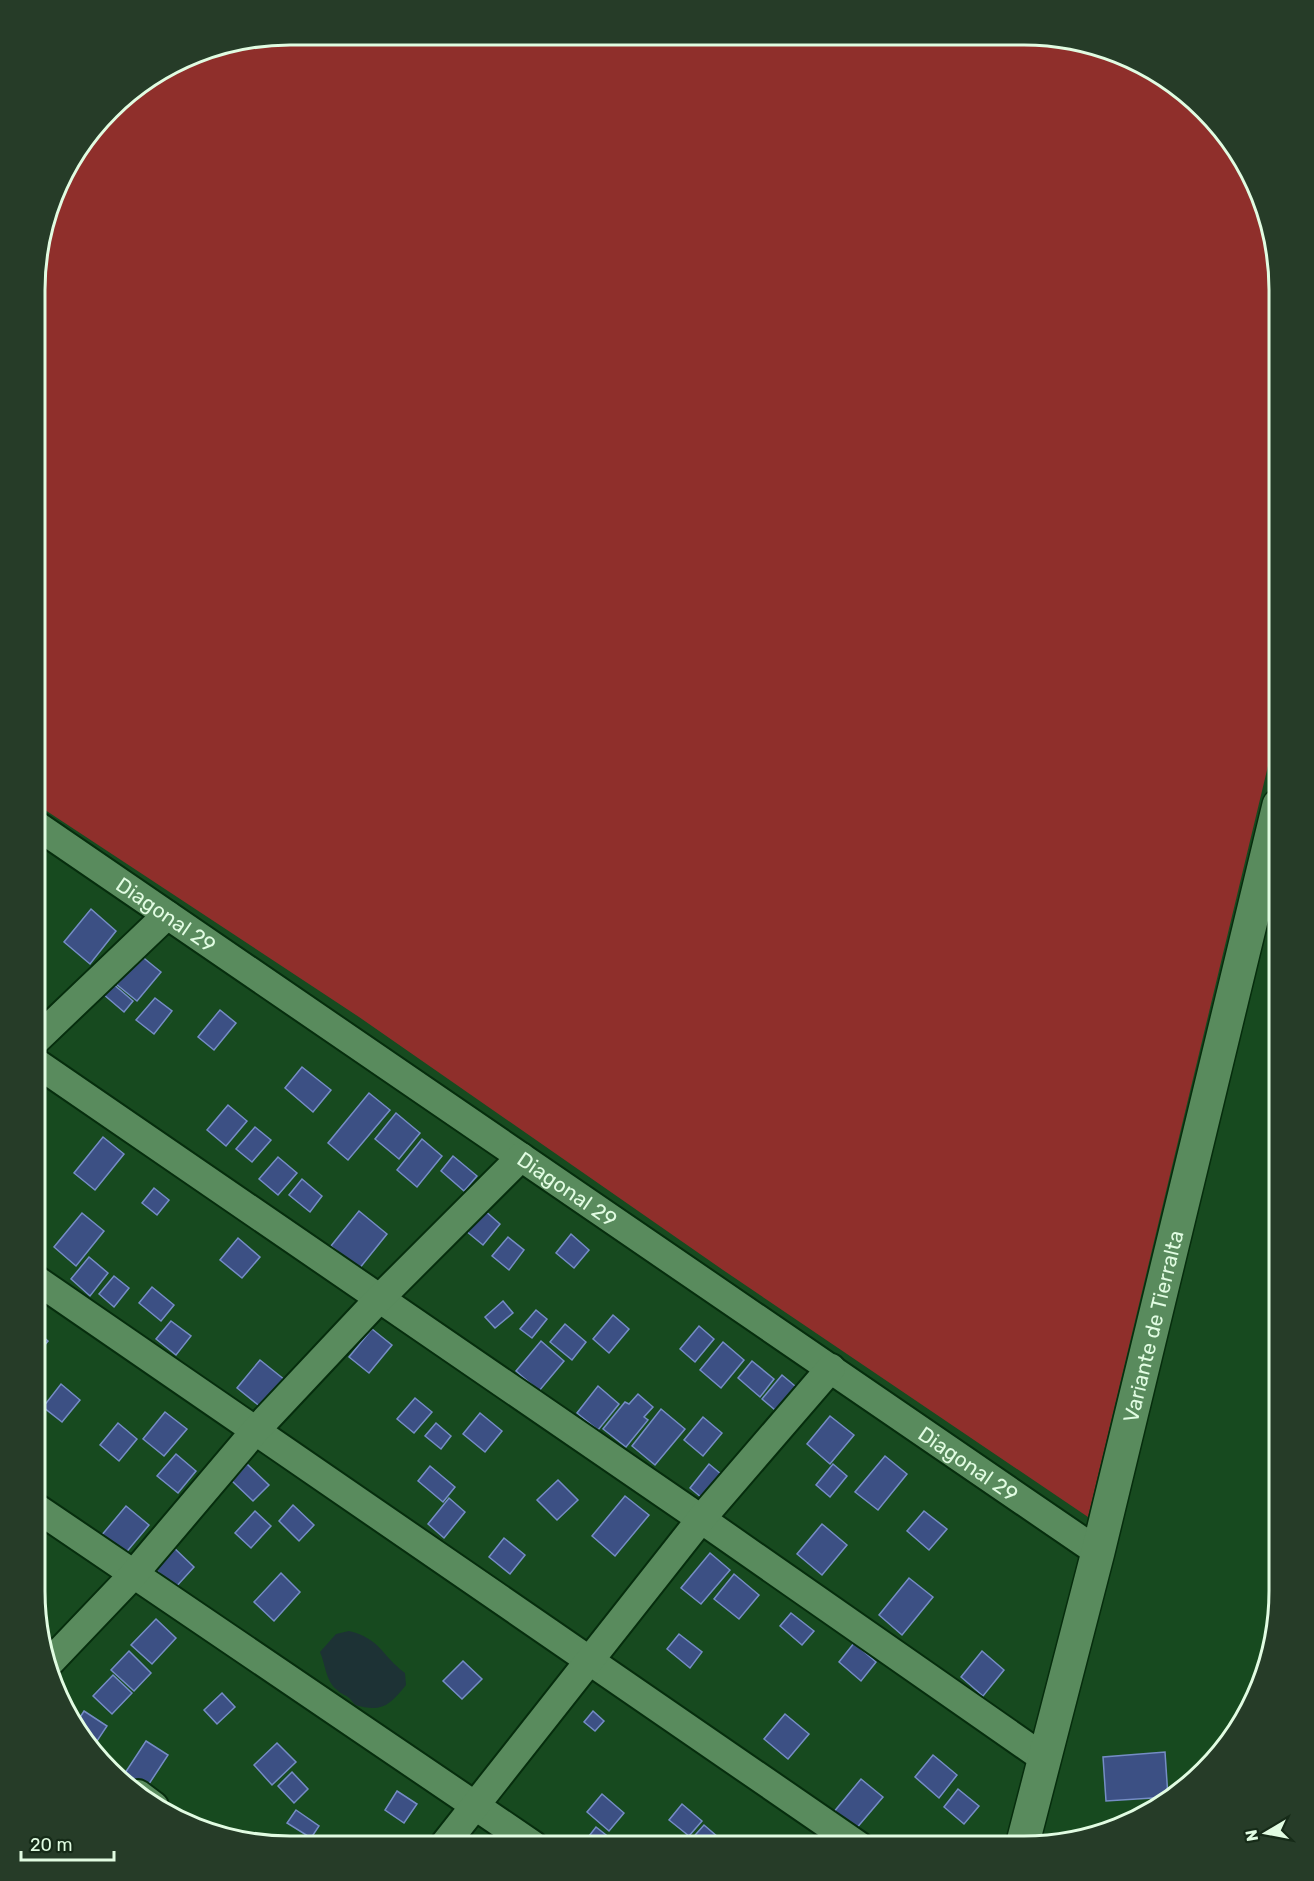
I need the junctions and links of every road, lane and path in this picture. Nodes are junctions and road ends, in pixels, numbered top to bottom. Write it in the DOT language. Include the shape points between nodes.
graph roads {
  1 [pos="45,831"];
  2 [pos="1269,846"];
  3 [pos="167,915"];
  4 [pos="45,1031"];
  5 [pos="45,1069"];
  6 [pos="521,1157"];
  7 [pos="45,1286"];
  8 [pos="379,1299"];
  9 [pos="831,1368"];
  10 [pos="255,1431"];
  11 [pos="45,1514"];
  12 [pos="701,1520"];
  13 [pos="1098,1552"];
  14 [pos="133,1575"];
  15 [pos="54,1658"];
  16 [pos="590,1661"];
  17 [pos="1045,1759"];
  18 [pos="475,1806"];
  19 [pos="451,1836"];
  20 [pos="520,1836"];
  21 [pos="844,1836"];
  22 [pos="1025,1836"];
  1 -- 3 [label="street, Diagonal 29"];
  2 -- 13 [label="main road, Variante de Tierralta"];
  3 -- 4 [label="street"];
  3 -- 6 [label="street, Diagonal 29"];
  5 -- 8 [label="street"];
  6 -- 8 [label="street"];
  6 -- 9 [label="street, Diagonal 29"];
  7 -- 10 [label="street"];
  8 -- 10 [label="street"];
  8 -- 12 [label="street"];
  9 -- 12 [label="street"];
  9 -- 13 [label="street, Diagonal 29"];
  10 -- 14 [label="street"];
  10 -- 16 [label="street"];
  11 -- 14 [label="street"];
  12 -- 16 [label="street"];
  12 -- 17 [label="street"];
  13 -- 17 [label="main road, Variante de Tierralta"];
  14 -- 15 [label="street"];
  14 -- 18 [label="street"];
  16 -- 18 [label="street"];
  16 -- 21 [label="street"];
  17 -- 22 [label="main road, Variante de Tierralta"];
  18 -- 19 [label="street"];
  18 -- 20 [label="street"];
}
